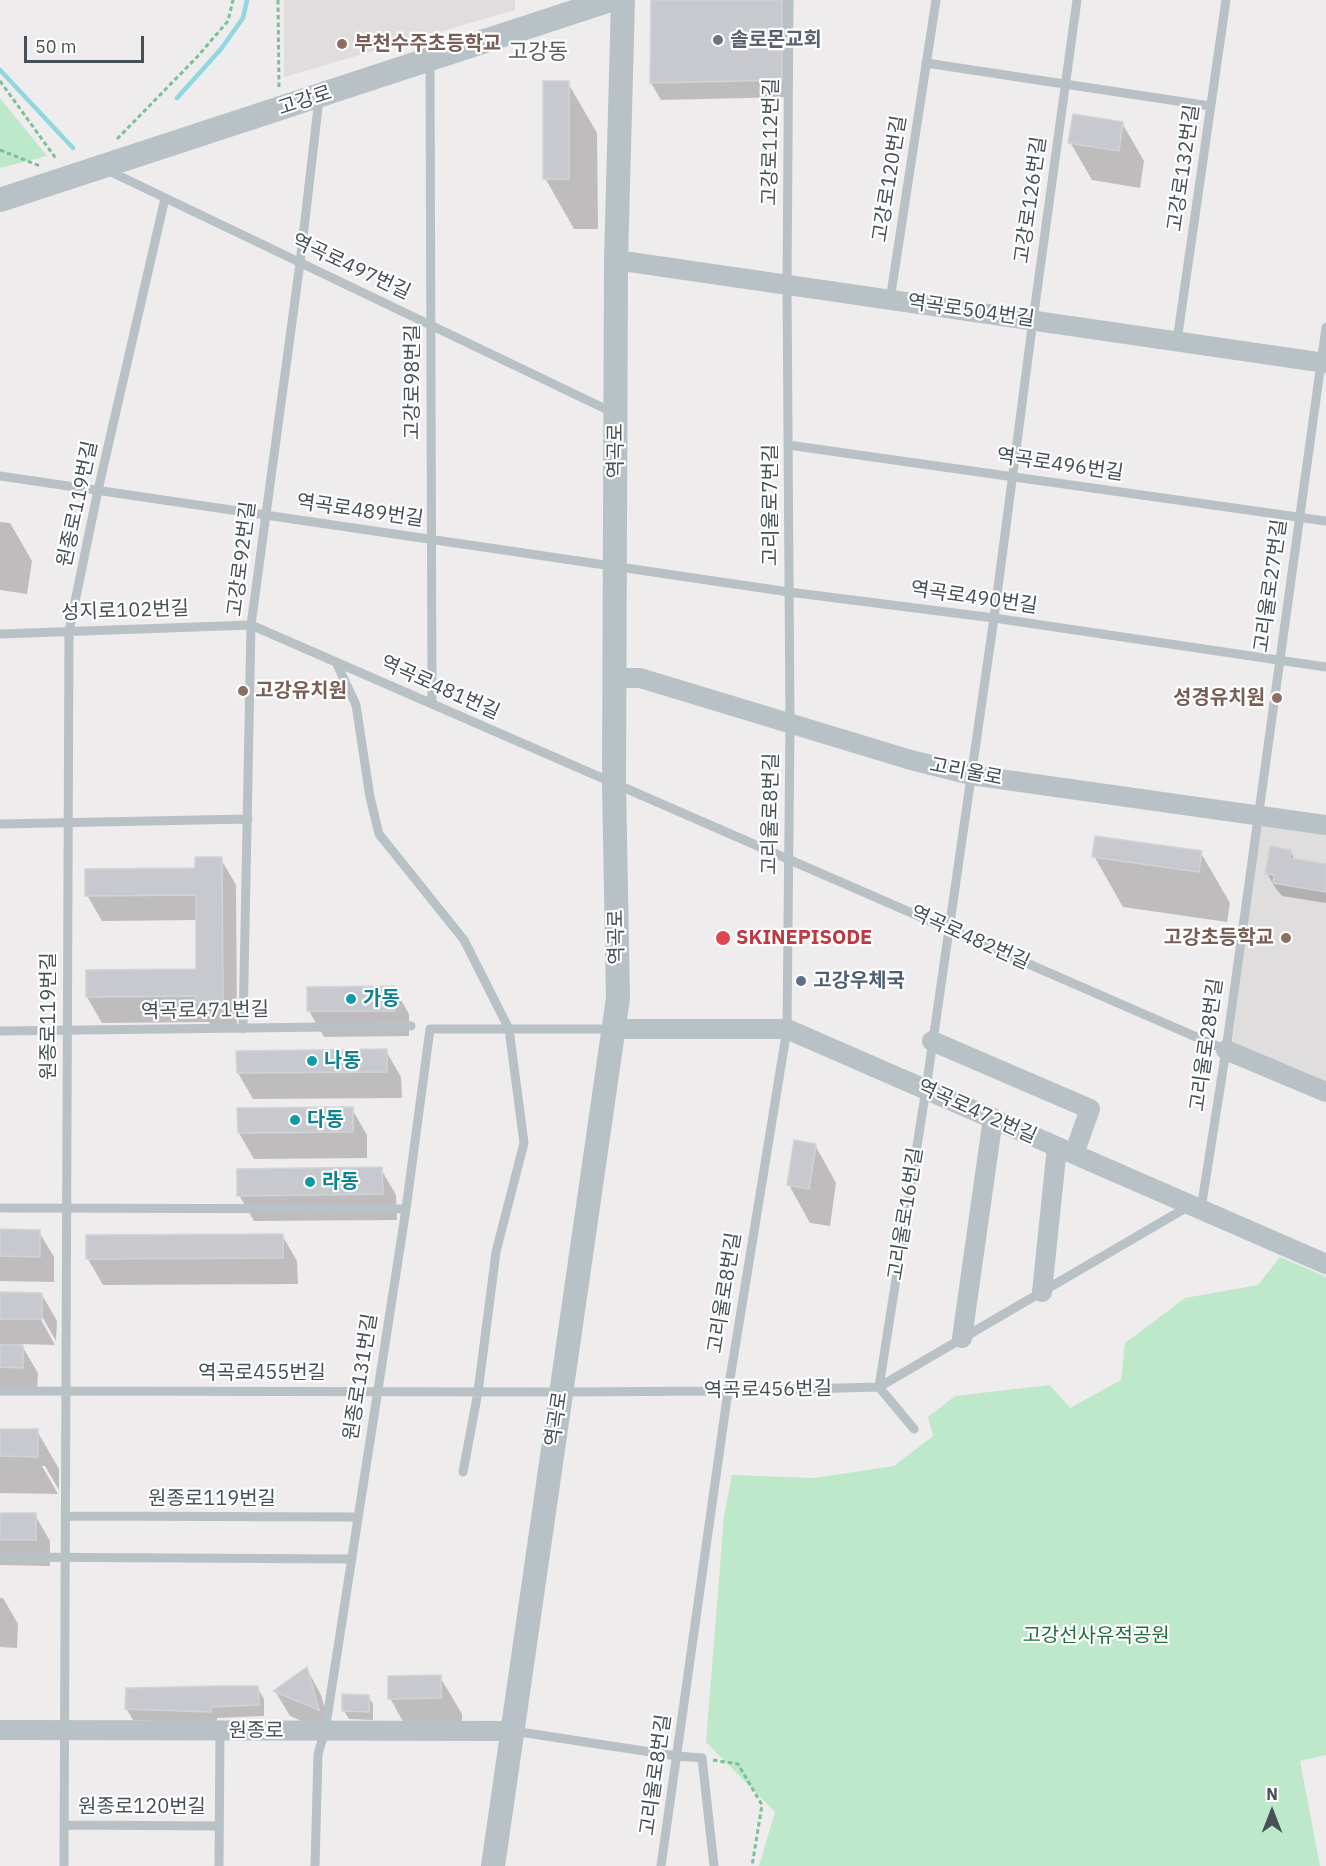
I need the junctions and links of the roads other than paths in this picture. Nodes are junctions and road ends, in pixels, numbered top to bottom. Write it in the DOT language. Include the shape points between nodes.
graph roads {
  1 [pos="610,0"];
  2 [pos="623,0"];
  3 [pos="789,0"];
  4 [pos="936,0"];
  5 [pos="1077,0"];
  6 [pos="1226,0"];
  7 [pos="430,60"];
  8 [pos="926,63"];
  9 [pos="1066,84"];
  10 [pos="319,96"];
  11 [pos="1210,106"];
  12 [pos="102,167"];
  13 [pos="165,198"];
  14 [pos="0,200"];
  15 [pos="616,260"];
  16 [pos="300,263"];
  17 [pos="788,285"];
  18 [pos="890,300"];
  19 [pos="1033,320"];
  20 [pos="430,324"];
  21 [pos="1326,327"];
  22 [pos="1177,341"];
  23 [pos="1324,362"];
  24 [pos="616,414"];
  25 [pos="788,445"];
  26 [pos="0,476"];
  27 [pos="1012,477"];
  28 [pos="98,490"];
  29 [pos="265,515"];
  30 [pos="1299,517"];
  31 [pos="1326,521"];
  32 [pos="431,539"];
  33 [pos="616,565"];
  34 [pos="789,592"];
  35 [pos="994,618"];
  36 [pos="251,625"];
  37 [pos="69,632"];
  38 [pos="0,634"];
  39 [pos="1279,660"];
  40 [pos="336,662"];
  41 [pos="1326,667"];
  42 [pos="615,678"];
  43 [pos="432,704"];
  44 [pos="790,724"];
  45 [pos="971,775"];
  46 [pos="614,783"];
  47 [pos="1257,815"];
  48 [pos="248,819"];
  49 [pos="68,823"];
  50 [pos="0,824"];
  51 [pos="1326,825"];
  52 [pos="789,859"];
  53 [pos="948,929"];
  54 [pos="411,1026"];
  55 [pos="243,1029"];
  56 [pos="509,1029"];
  57 [pos="614,1029"];
  58 [pos="788,1029"];
  59 [pos="0,1031"];
  60 [pos="67,1031"];
  61 [pos="932,1041"];
  62 [pos="1226,1050"];
  63 [pos="926,1089"];
  64 [pos="1326,1092"];
  65 [pos="993,1118"];
  66 [pos="1066,1150"];
  67 [pos="1196,1207"];
  68 [pos="0,1208"];
  69 [pos="67,1209"];
  70 [pos="406,1209"];
  71 [pos="1326,1264"];
  72 [pos="1042,1292"];
  73 [pos="962,1338"];
  74 [pos="879,1387"];
  75 [pos="0,1391"];
  76 [pos="66,1391"];
  77 [pos="728,1391"];
  78 [pos="377,1392"];
  79 [pos="478,1392"];
  80 [pos="561,1392"];
  81 [pos="914,1429"];
  82 [pos="463,1472"];
  83 [pos="66,1516"];
  84 [pos="358,1517"];
  85 [pos="0,1557"];
  86 [pos="65,1557"];
  87 [pos="351,1559"];
  88 [pos="0,1730"];
  89 [pos="65,1731"];
  90 [pos="220,1731"];
  91 [pos="325,1731"];
  92 [pos="513,1731"];
  93 [pos="677,1756"];
  94 [pos="65,1825"];
  95 [pos="219,1826"];
  96 [pos="64,1866"];
  97 [pos="219,1866"];
  98 [pos="315,1866"];
  99 [pos="493,1866"];
  100 [pos="661,1866"];
  101 [pos="714,1866"];
  1 -- 7 [label="street, 고강로"];
  2 -- 15 [label="street, 역곡로"];
  3 -- 17 [label="lane, 고강로112번길"];
  4 -- 8 [label="lane, 고강로120번길"];
  5 -- 9 [label="lane, 고강로126번길"];
  6 -- 11 [label="lane, 고강로132번길"];
  7 -- 10 [label="street, 고강로"];
  7 -- 20 [label="lane, 고강로98번길"];
  8 -- 9 [label="lane"];
  8 -- 18 [label="lane, 고강로120번길"];
  9 -- 11 [label="lane"];
  9 -- 19 [label="lane, 고강로126번길"];
  10 -- 12 [label="street, 고강로"];
  10 -- 16 [label="lane, 고강로92번길"];
  11 -- 22 [label="lane, 고강로132번길"];
  12 -- 13 [label="lane, 역곡로497번길"];
  12 -- 14 [label="street, 고강로"];
  13 -- 16 [label="lane, 역곡로497번길"];
  13 -- 28 [label="lane, 원종로119번길"];
  15 -- 17 [label="street, 역곡로504번길"];
  15 -- 24 [label="street, 역곡로"];
  16 -- 20 [label="lane, 역곡로497번길"];
  16 -- 29 [label="lane, 고강로92번길"];
  17 -- 18 [label="street, 역곡로504번길"];
  17 -- 25 [label="lane, 고리울로7번길"];
  18 -- 19 [label="street, 역곡로504번길"];
  19 -- 22 [label="street, 역곡로504번길"];
  19 -- 27 [label="lane, 고강로126번길"];
  20 -- 24 [label="lane, 역곡로497번길"];
  20 -- 32 [label="lane, 고강로98번길"];
  21 -- 23 [label="lane, 고리울로27번길"];
  22 -- 23 [label="street, 역곡로504번길"];
  23 -- 30 [label="lane, 고리울로27번길"];
  24 -- 33 [label="street, 역곡로"];
  25 -- 27 [label="lane, 역곡로496번길"];
  25 -- 34 [label="lane, 고리울로7번길"];
  26 -- 28 [label="lane, 역곡로489번길"];
  27 -- 30 [label="lane, 역곡로496번길"];
  27 -- 35 [label="lane, 고강로126번길"];
  28 -- 29 [label="lane, 역곡로489번길"];
  28 -- 37 [label="lane, 원종로119번길"];
  29 -- 32 [label="lane, 역곡로489번길"];
  29 -- 36 [label="lane, 고강로92번길"];
  30 -- 31 [label="lane, 역곡로496번길"];
  30 -- 39 [label="lane, 고리울로27번길"];
  32 -- 33 [label="lane, 역곡로489번길"];
  32 -- 43 [label="lane, 고강로98번길"];
  33 -- 34 [label="lane, 역곡로490번길"];
  33 -- 42 [label="street, 역곡로"];
  34 -- 35 [label="lane, 역곡로490번길"];
  34 -- 44 [label="lane, 고리울로7번길"];
  35 -- 39 [label="lane, 역곡로490번길"];
  35 -- 45 [label="lane, 고리울로16번길"];
  36 -- 37 [label="lane, 성지로102번길"];
  36 -- 40 [label="lane, 역곡로481번길"];
  36 -- 48 [label="lane, 고강로92번길"];
  37 -- 38 [label="lane, 성지로102번길"];
  37 -- 49 [label="lane, 원종로119번길"];
  39 -- 41 [label="lane, 역곡로490번길"];
  39 -- 47 [label="lane, 고리울로27번길"];
  40 -- 43 [label="lane, 역곡로481번길"];
  40 -- 56 [label="lane" via="356,705 379,834 464,940"];
  42 -- 44 [label="street, 고리울로" via="640,678"];
  42 -- 46 [label="street, 역곡로"];
  43 -- 46 [label="lane, 역곡로481번길"];
  44 -- 45 [label="street, 고리울로"];
  44 -- 52 [label="lane, 고리울로8번길"];
  45 -- 47 [label="street, 고리울로"];
  45 -- 53 [label="lane, 고리울로16번길"];
  46 -- 52 [label="lane, 역곡로482번길"];
  46 -- 57 [label="street, 역곡로" via="618,998"];
  47 -- 51 [label="street, 고리울로"];
  47 -- 62 [label="lane, 고리울로28번길"];
  48 -- 49 [label="lane"];
  48 -- 55 [label="lane, 고강로92번길"];
  49 -- 50 [label="lane"];
  49 -- 60 [label="lane, 원종로119번길"];
  52 -- 53 [label="lane, 역곡로482번길"];
  52 -- 58 [label="lane, 고리울로8번길"];
  53 -- 61 [label="lane, 고리울로16번길"];
  53 -- 62 [label="lane, 역곡로482번길"];
  54 -- 55 [label="lane, 역곡로471번길"];
  55 -- 60 [label="lane, 역곡로471번길"];
  56 -- 57 [label="lane"];
  56 -- 70 [label="lane, 원종로131번길" via="430,1029"];
  56 -- 79 [label="lane" via="525,1143 496,1252"];
  57 -- 58 [label="street, 역곡로472번길"];
  57 -- 80 [label="street, 역곡로"];
  58 -- 63 [label="street, 역곡로472번길"];
  58 -- 77 [label="lane, 고리울로8번길"];
  59 -- 60 [label="lane, 역곡로471번길"];
  60 -- 69 [label="lane, 원종로119번길"];
  61 -- 63 [label="lane, 고리울로16번길"];
  61 -- 66 [label="street" via="1090,1109"];
  62 -- 64 [label="street, 역곡로482번길"];
  62 -- 67 [label="lane, 고리울로28번길"];
  63 -- 65 [label="street, 역곡로472번길"];
  63 -- 74 [label="lane, 고리울로16번길"];
  65 -- 66 [label="street, 역곡로472번길"];
  65 -- 73 [label="street"];
  66 -- 67 [label="street, 역곡로472번길"];
  66 -- 72 [label="street"];
  67 -- 71 [label="street, 역곡로472번길"];
  67 -- 72 [label="lane, 역곡로456번길"];
  68 -- 69 [label="lane"];
  69 -- 70 [label="lane"];
  69 -- 76 [label="lane, 원종로119번길"];
  70 -- 78 [label="lane, 원종로131번길"];
  72 -- 73 [label="lane, 역곡로456번길"];
  73 -- 74 [label="lane, 역곡로456번길"];
  74 -- 77 [label="lane, 역곡로456번길"];
  74 -- 81 [label="lane"];
  75 -- 76 [label="lane, 역곡로455번길"];
  76 -- 78 [label="lane, 역곡로455번길"];
  76 -- 83 [label="lane, 원종로119번길"];
  77 -- 80 [label="lane, 역곡로456번길"];
  77 -- 93 [label="lane, 고리울로8번길"];
  78 -- 79 [label="lane, 역곡로455번길"];
  78 -- 84 [label="lane, 원종로131번길"];
  79 -- 80 [label="lane, 역곡로455번길"];
  79 -- 82 [label="lane"];
  80 -- 92 [label="street, 역곡로"];
  83 -- 84 [label="lane, 원종로119번길"];
  83 -- 86 [label="lane, 원종로119번길"];
  84 -- 87 [label="lane, 원종로131번길"];
  85 -- 86 [label="lane"];
  86 -- 87 [label="lane"];
  86 -- 89 [label="lane, 원종로119번길"];
  87 -- 91 [label="lane, 원종로131번길"];
  88 -- 89 [label="street, 원종로"];
  89 -- 90 [label="street, 원종로"];
  89 -- 94 [label="lane, 원종로120번길"];
  90 -- 91 [label="street, 원종로"];
  90 -- 95 [label="lane"];
  91 -- 92 [label="street, 원종로"];
  91 -- 98 [label="lane, 원종로131번길" via="318,1754"];
  92 -- 93 [label="lane"];
  92 -- 99 [label="street, 역곡로"];
  93 -- 100 [label="lane, 고리울로8번길"];
  93 -- 101 [label="lane" via="702,1758"];
  94 -- 95 [label="lane, 원종로120번길"];
  94 -- 96 [label="lane, 원종로120번길"];
  95 -- 97 [label="lane"];
}
